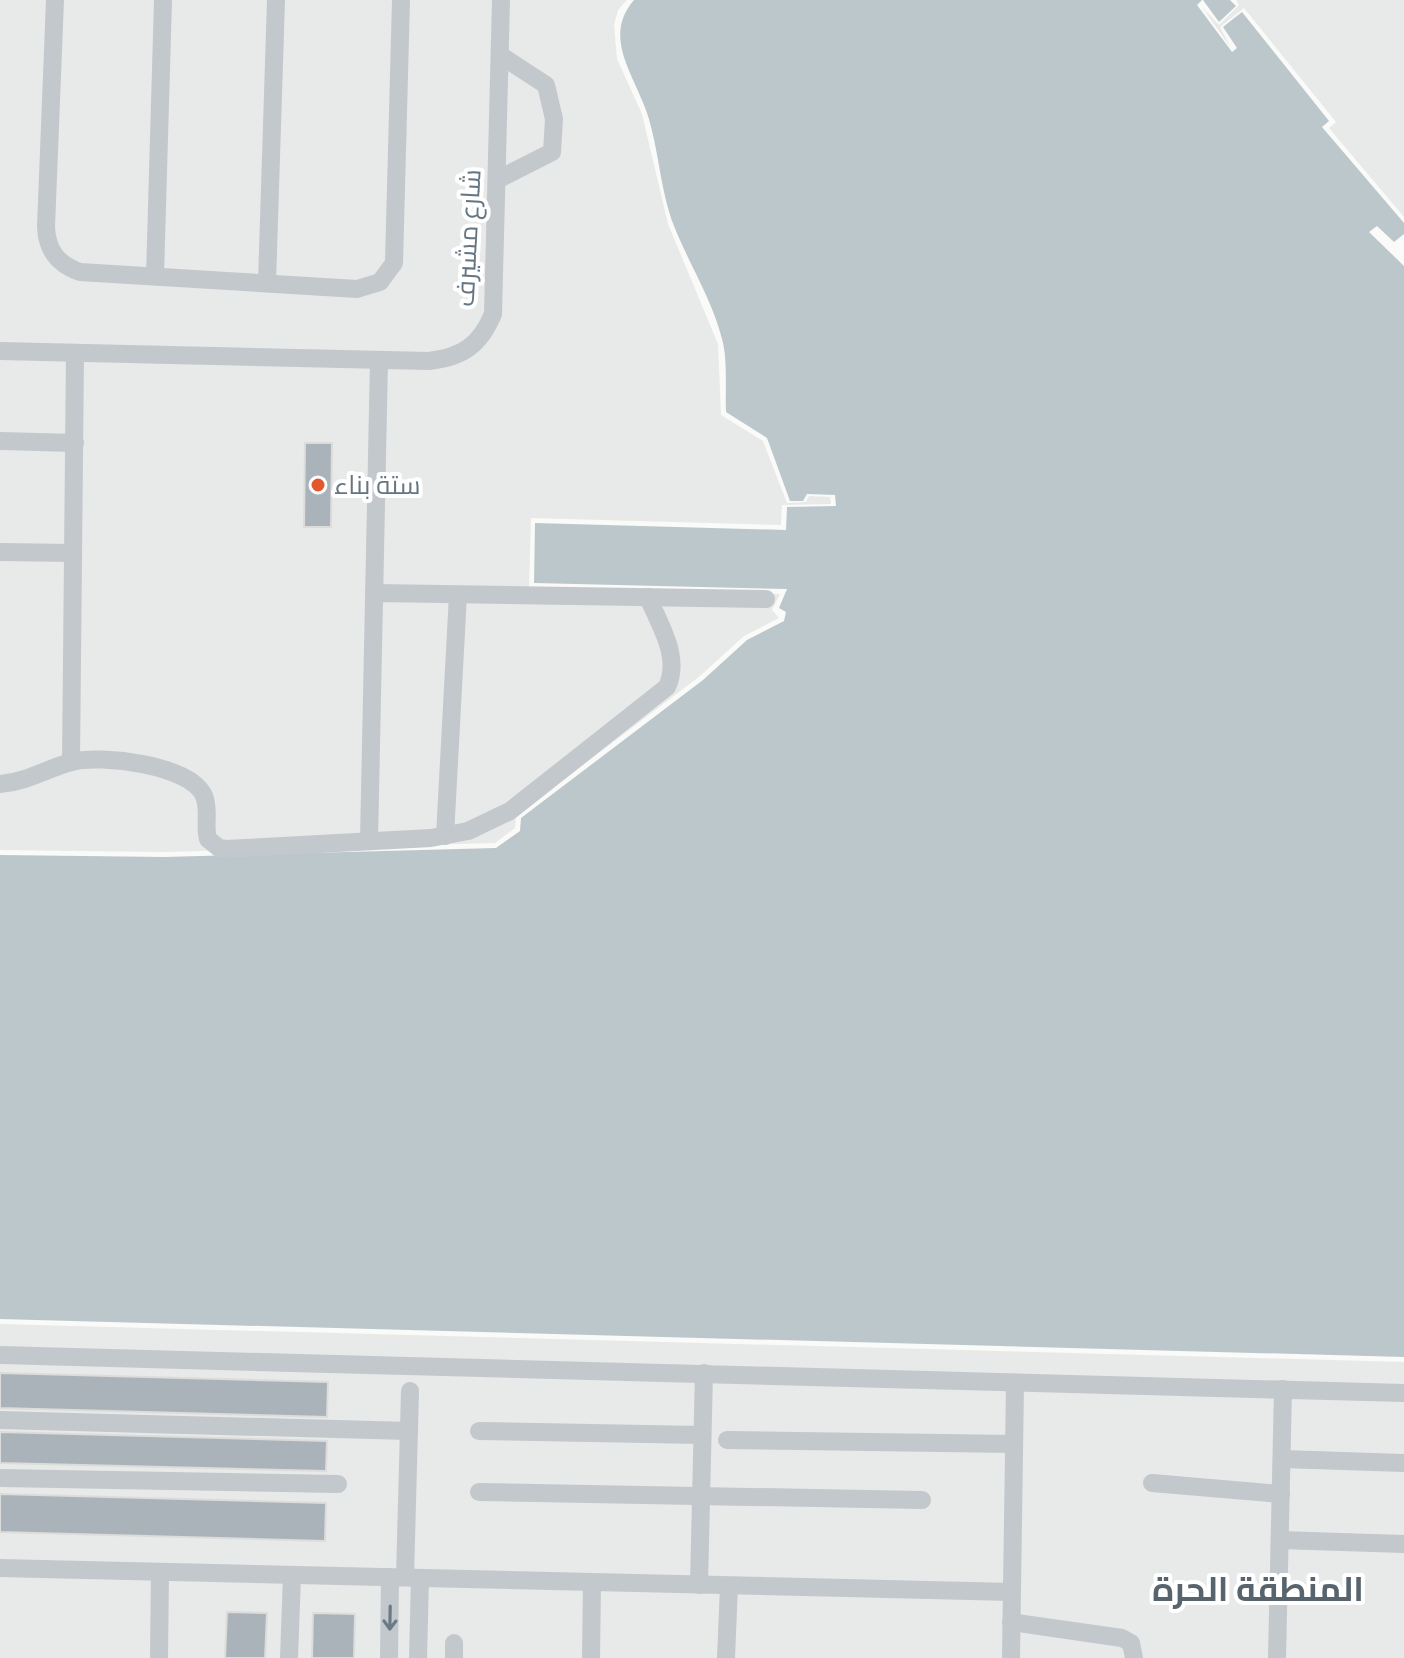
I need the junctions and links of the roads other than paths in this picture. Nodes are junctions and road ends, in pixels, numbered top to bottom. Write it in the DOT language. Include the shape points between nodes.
graph roads {
  1 [pos="55,0"];
  2 [pos="163,0"];
  3 [pos="276,0"];
  4 [pos="401,0"];
  5 [pos="501,0"];
  6 [pos="500,55"];
  7 [pos="497,180"];
  8 [pos="155,276"];
  9 [pos="267,283"];
  10 [pos="0,351"];
  11 [pos="75,353"];
  12 [pos="379,360"];
  13 [pos="0,441"];
  14 [pos="75,443"];
  15 [pos="0,552"];
  16 [pos="73,553"];
  17 [pos="374,593"];
  18 [pos="458,595"];
  19 [pos="648,597"];
  20 [pos="766,599"];
  21 [pos="71,762"];
  22 [pos="0,784"];
  23 [pos="445,836"];
  24 [pos="369,841"];
  25 [pos="0,1355"];
  26 [pos="704,1373"];
  27 [pos="1015,1384"];
  28 [pos="1283,1389"];
  29 [pos="410,1391"];
  30 [pos="1404,1393"];
  31 [pos="0,1420"];
  32 [pos="409,1431"];
  33 [pos="479,1431"];
  34 [pos="702,1435"];
  35 [pos="727,1440"];
  36 [pos="1014,1444"];
  37 [pos="1282,1459"];
  38 [pos="1404,1463"];
  39 [pos="0,1478"];
  40 [pos="1152,1483"];
  41 [pos="338,1484"];
  42 [pos="479,1492"];
  43 [pos="1281,1494"];
  44 [pos="701,1496"];
  45 [pos="922,1500"];
  46 [pos="1280,1540"];
  47 [pos="1404,1544"];
  48 [pos="0,1568"];
  49 [pos="160,1572"];
  50 [pos="292,1575"];
  51 [pos="405,1577"];
  52 [pos="592,1582"];
  53 [pos="699,1585"];
  54 [pos="729,1586"];
  55 [pos="1012,1592"];
  56 [pos="1011,1622"];
  57 [pos="159,1658"];
  58 [pos="289,1658"];
  59 [pos="389,1658"];
  60 [pos="418,1658"];
  61 [pos="591,1658"];
  62 [pos="726,1658"];
  63 [pos="1011,1658"];
  64 [pos="1134,1658"];
  65 [pos="1277,1658"];
  1 -- 8 [label="street" via="46,239 68,268"];
  2 -- 8 [label="street"];
  3 -- 9 [label="street"];
  4 -- 9 [label="street" via="394,263 380,282 369,287"];
  5 -- 6 [label="street, شارع مشيرف"];
  6 -- 7 [label="street, شارع مشيرف"];
  6 -- 7 [label="street" via="546,85 554,119 552,152"];
  7 -- 12 [label="street, شارع مشيرف" via="493,314 485,334 451,358"];
  8 -- 9 [label="street"];
  10 -- 11 [label="street, شارع مشيرف"];
  11 -- 12 [label="street, شارع مشيرف"];
  11 -- 14 [label="street"];
  12 -- 17 [label="street"];
  13 -- 14 [label="street"];
  14 -- 16 [label="street"];
  15 -- 16 [label="street"];
  16 -- 21 [label="street"];
  17 -- 18 [label="street"];
  17 -- 24 [label="street"];
  18 -- 19 [label="street"];
  18 -- 23 [label="street"];
  19 -- 20 [label="street"];
  19 -- 23 [label="street" via="671,653 667,687 510,811"];
  21 -- 22 [label="street" via="33,778"];
  21 -- 24 [label="street" via="118,760 186,776 204,796 206,832 219,848"];
  23 -- 24 [label="street"];
  25 -- 26 [label="street"];
  26 -- 27 [label="street"];
  26 -- 34 [label="street"];
  27 -- 28 [label="street"];
  27 -- 36 [label="street"];
  28 -- 30 [label="street"];
  28 -- 37 [label="street"];
  29 -- 32 [label="street"];
  31 -- 32 [label="street"];
  32 -- 51 [label="street"];
  33 -- 34 [label="street"];
  34 -- 44 [label="street"];
  35 -- 36 [label="street"];
  36 -- 55 [label="street"];
  37 -- 38 [label="street"];
  37 -- 43 [label="street"];
  39 -- 41 [label="street"];
  40 -- 43 [label="street"];
  42 -- 44 [label="street"];
  43 -- 46 [label="street"];
  44 -- 45 [label="street"];
  44 -- 53 [label="street"];
  46 -- 47 [label="street"];
  46 -- 65 [label="street"];
  48 -- 49 [label="street"];
  49 -- 50 [label="street"];
  49 -- 57 [label="street"];
  50 -- 51 [label="street"];
  50 -- 58 [label="street"];
  51 -- 52 [label="street"];
  51 -- 59 [label="street, one-way"];
  51 -- 60 [label="street"];
  52 -- 53 [label="street"];
  52 -- 61 [label="street"];
  53 -- 54 [label="street"];
  54 -- 55 [label="street"];
  54 -- 62 [label="street"];
  55 -- 56 [label="street"];
  56 -- 63 [label="street"];
  56 -- 64 [label="street" via="1122,1638 1131,1643"];
}
